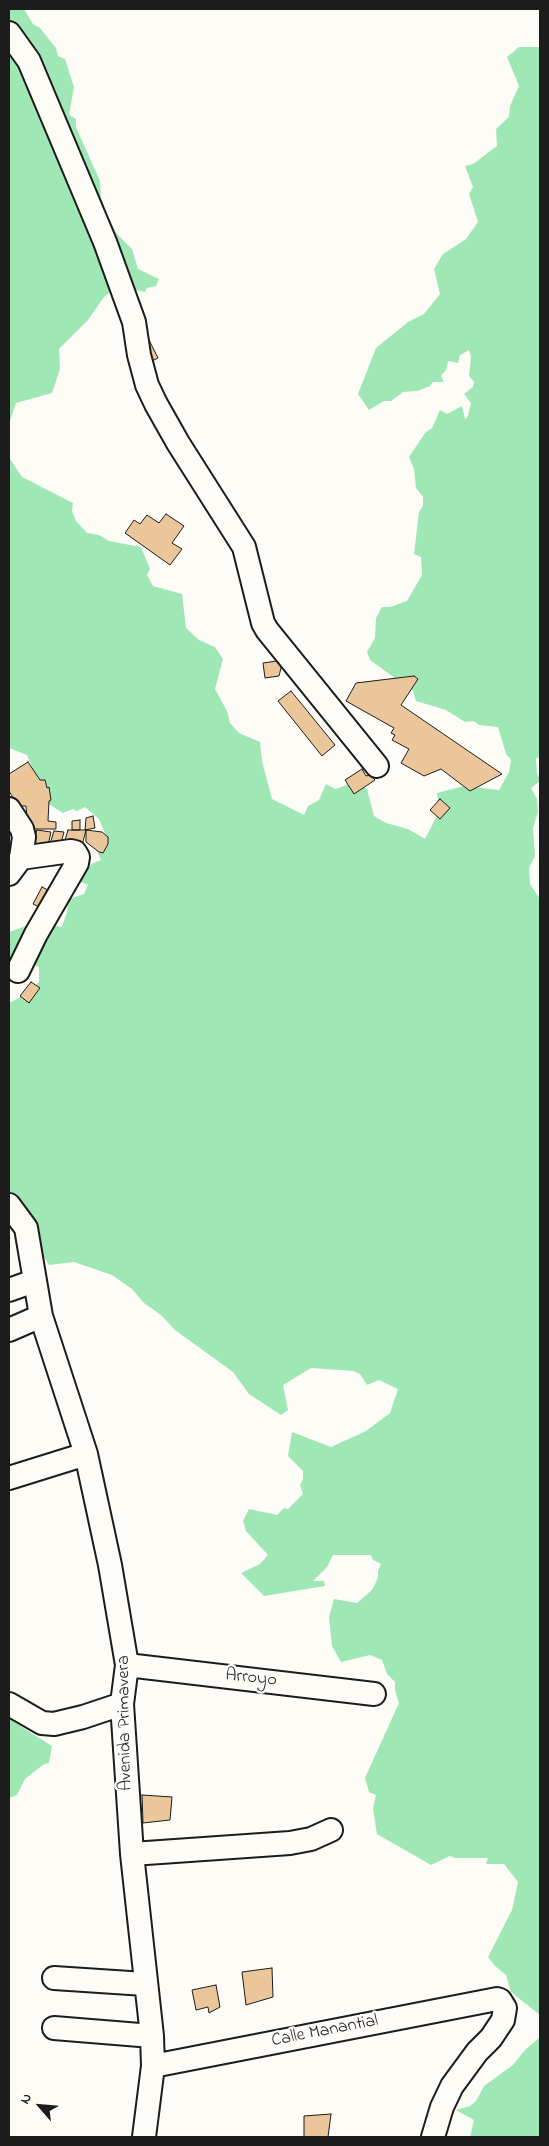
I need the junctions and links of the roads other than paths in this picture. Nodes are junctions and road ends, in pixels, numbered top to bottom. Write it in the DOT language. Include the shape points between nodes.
graph roads {
  1 [pos="9,33"];
  2 [pos="377,766"];
  3 [pos="9,809"];
  4 [pos="15,866"];
  5 [pos="18,971"];
  6 [pos="9,1205"];
  7 [pos="17,1226"];
  8 [pos="34,1281"];
  9 [pos="9,1290"];
  10 [pos="41,1316"];
  11 [pos="9,1330"];
  12 [pos="86,1454"];
  13 [pos="9,1478"];
  14 [pos="127,1666"];
  15 [pos="374,1694"];
  16 [pos="9,1704"];
  17 [pos="122,1704"];
  18 [pos="331,1830"];
  19 [pos="132,1854"];
  20 [pos="54,1978"];
  21 [pos="145,1984"];
  22 [pos="54,2028"];
  23 [pos="152,2036"];
  24 [pos="153,2066"];
  25 [pos="144,2137"];
  26 [pos="433,2137"];
  1 -- 2 [label="street" via="29,61 106,242 134,322 147,385 178,443 244,547 263,623"];
  3 -- 4 [label="street" via="22,829 24,845"];
  4 -- 5 [label="street" via="71,851 78,857 78,863"];
  6 -- 7 [label="street"];
  7 -- 8 [label="street, Avenida Primavera"];
  8 -- 9 [label="street"];
  8 -- 10 [label="street, Avenida Primavera"];
  10 -- 11 [label="street"];
  10 -- 12 [label="street, Avenida Primavera"];
  12 -- 13 [label="street"];
  12 -- 14 [label="street, Avenida Primavera" via="110,1564"];
  14 -- 15 [label="street, Arroyo"];
  14 -- 17 [label="street, Avenida Primavera"];
  16 -- 17 [label="street" via="42,1724 54,1724"];
  17 -- 19 [label="street, Avenida Primavera"];
  18 -- 19 [label="street" via="311,1839 290,1843"];
  19 -- 21 [label="street, Avenida Primavera"];
  20 -- 21 [label="street"];
  21 -- 23 [label="street, Avenida Primavera"];
  22 -- 23 [label="street"];
  23 -- 24 [label="street, Avenida Primavera"];
  24 -- 25 [label="street, Avenida Primavera"];
  24 -- 26 [label="street, Calle Manantial" via="497,1999 504,2004 503,2020 452,2086"];
}
